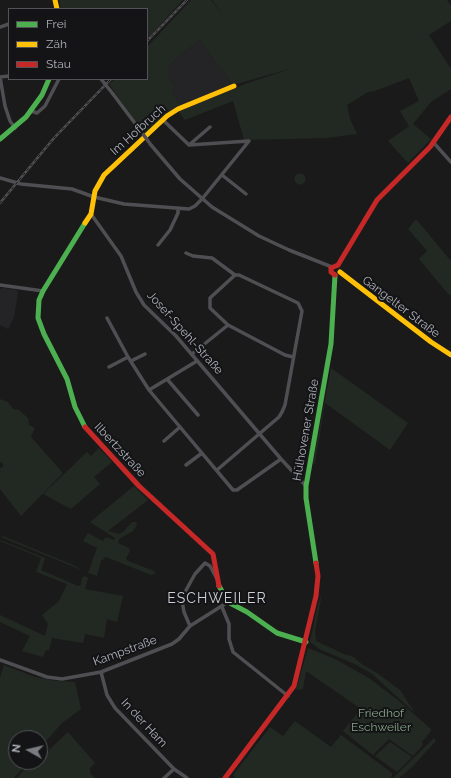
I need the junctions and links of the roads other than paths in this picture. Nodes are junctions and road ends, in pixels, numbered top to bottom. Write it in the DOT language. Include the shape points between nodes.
graph roads {
  1 [pos="0,77"];
  2 [pos="49,80"];
  3 [pos="59,80"];
  4 [pos="103,80"];
  5 [pos="234,86"];
  6 [pos="31,111"];
  7 [pos="451,117"];
  8 [pos="163,120"];
  9 [pos="210,126"];
  10 [pos="15,128"];
  11 [pos="0,139"];
  12 [pos="433,142"];
  13 [pos="189,145"];
  14 [pos="451,162"];
  15 [pos="222,175"];
  16 [pos="0,178"];
  17 [pos="246,194"];
  18 [pos="94,197"];
  19 [pos="202,199"];
  20 [pos="178,208"];
  21 [pos="91,214"];
  22 [pos="158,246"];
  23 [pos="186,253"];
  24 [pos="338,265"];
  25 [pos="332,267"];
  26 [pos="340,272"];
  27 [pos="235,274"];
  28 [pos="335,275"];
  29 [pos="0,285"];
  30 [pos="42,291"];
  31 [pos="107,318"];
  32 [pos="228,325"];
  33 [pos="146,354"];
  34 [pos="192,354"];
  35 [pos="451,355"];
  36 [pos="128,357"];
  37 [pos="293,357"];
  38 [pos="197,360"];
  39 [pos="131,361"];
  40 [pos="109,367"];
  41 [pos="168,379"];
  42 [pos="149,390"];
  43 [pos="198,414"];
  44 [pos="180,427"];
  45 [pos="260,434"];
  46 [pos="164,441"];
  47 [pos="202,453"];
  48 [pos="281,459"];
  49 [pos="186,465"];
  50 [pos="217,470"];
  51 [pos="306,486"];
  52 [pos="218,580"];
  53 [pos="228,602"];
  54 [pos="222,607"];
  55 [pos="190,626"];
  56 [pos="306,642"];
  57 [pos="0,660"];
  58 [pos="102,672"];
  59 [pos="288,696"];
  60 [pos="174,769"];
  61 [pos="164,778"];
  62 [pos="187,778"];
  63 [pos="225,778"];
  1 -- 10 [label="street" via="5,106"];
  2 -- 6 [label="main road" via="42,96"];
  3 -- 6 [label="street" via="45,106 37,113"];
  4 -- 19 [label="street, bridge" via="151,145 180,179"];
  5 -- 8 [label="main road, Im Hofbruch" via="178,109"];
  6 -- 10 [label="main road"];
  7 -- 12 [label="main road"];
  8 -- 13 [label="street"];
  8 -- 18 [label="main road, Im Hofbruch" via="104,175 98,183"];
  9 -- 13 [label="street"];
  10 -- 11 [label="main road"];
  12 -- 14 [label="street"];
  12 -- 24 [label="main road" via="377,200"];
  13 -- 15 [label="street" via="249,142"];
  15 -- 17 [label="street"];
  15 -- 19 [label="street"];
  16 -- 18 [label="street" via="16,183 72,189"];
  18 -- 20 [label="street" via="124,204"];
  18 -- 21 [label="main road"];
  19 -- 20 [label="street" via="189,209"];
  19 -- 25 [label="street" via="259,236"];
  20 -- 22 [label="street" via="178,214 170,230"];
  21 -- 30 [label="main road, Ilbertzstraße"];
  21 -- 34 [label="street, Josef-Spehl-Straße" via="121,256 144,305"];
  23 -- 27 [label="street" via="212,258"];
  24 -- 25 [label="main road"];
  24 -- 26 [label="main road" via="341,268"];
  25 -- 28 [label="main road" via="331,272"];
  26 -- 28 [label="main road"];
  26 -- 35 [label="main road, Gangelter Straße"];
  27 -- 32 [label="street" via="210,298 209,303 210,308"];
  27 -- 37 [label="street" via="301,306"];
  28 -- 51 [label="main road, Hülhovener Straße" via="331,344"];
  29 -- 30 [label="street"];
  30 -- 52 [label="main road, Ilbertzstraße" via="38,310 40,326 62,368 84,426 139,486 213,554"];
  31 -- 36 [label="street"];
  32 -- 34 [label="street"];
  32 -- 37 [label="street"];
  33 -- 39 [label="street"];
  34 -- 38 [label="street, Josef-Spehl-Straße"];
  36 -- 39 [label="street"];
  36 -- 40 [label="street"];
  37 -- 45 [label="street" via="282,412"];
  38 -- 41 [label="street"];
  38 -- 45 [label="street, Josef-Spehl-Straße"];
  39 -- 42 [label="street"];
  41 -- 42 [label="street"];
  41 -- 43 [label="street"];
  42 -- 44 [label="street"];
  44 -- 46 [label="street"];
  44 -- 47 [label="street"];
  45 -- 48 [label="street, Josef-Spehl-Straße"];
  45 -- 50 [label="street"];
  47 -- 49 [label="street"];
  47 -- 50 [label="street"];
  48 -- 50 [label="street" via="237,490 233,490"];
  48 -- 51 [label="street, Josef-Spehl-Straße"];
  51 -- 56 [label="main road, Hülhovener Straße" via="318,576"];
  52 -- 53 [label="main road, Ilbertzstraße"];
  52 -- 55 [label="street" via="210,566 205,563 195,574 182,601"];
  53 -- 54 [label="street, Kampstraße"];
  53 -- 56 [label="main road" via="254,616 277,633"];
  54 -- 55 [label="street, Kampstraße"];
  54 -- 59 [label="street" via="229,624 229,639 233,652"];
  55 -- 58 [label="street, Kampstraße" via="172,644"];
  56 -- 59 [label="main road, Hülhovener Straße" via="294,686"];
  57 -- 58 [label="street, Kampstraße" via="47,677 62,679"];
  58 -- 60 [label="street, In der Ham" via="107,695 115,708"];
  59 -- 63 [label="main road, Hülhovener Straße"];
  60 -- 61 [label="street"];
  60 -- 62 [label="street, In der Ham"];
}
